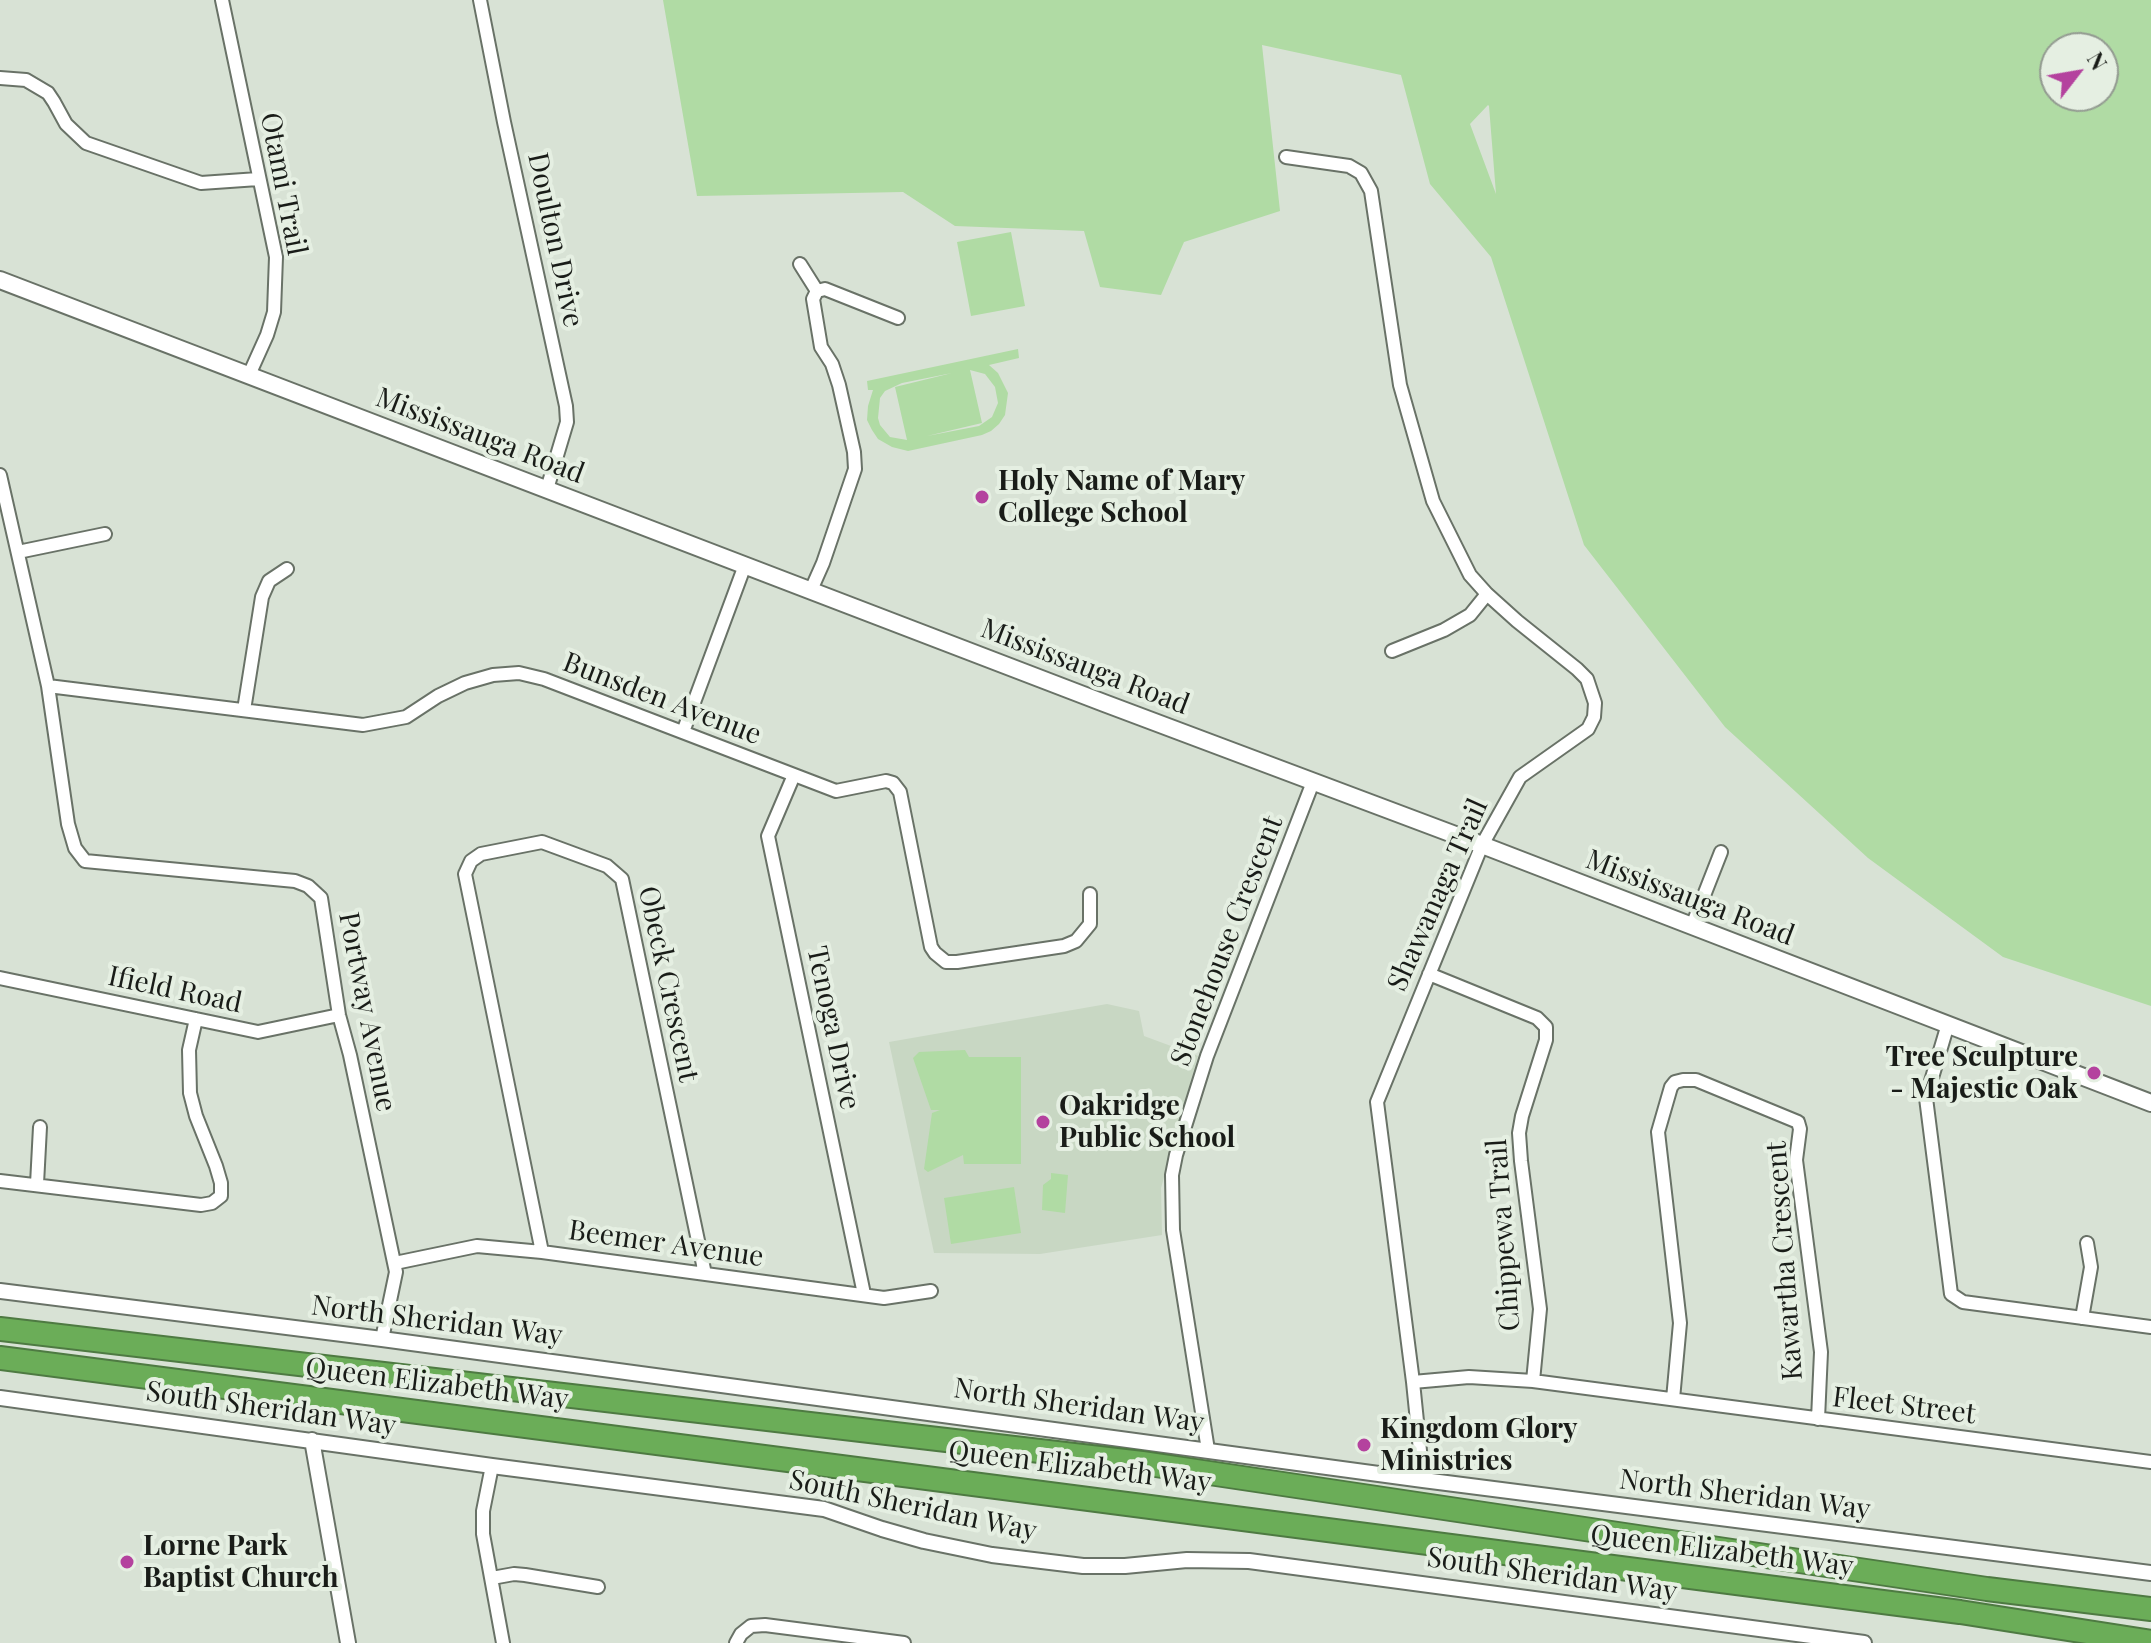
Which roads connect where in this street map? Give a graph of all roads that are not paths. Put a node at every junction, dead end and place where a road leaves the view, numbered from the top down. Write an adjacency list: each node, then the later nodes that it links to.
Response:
1 (222, 0): 5 (street, Otami Trail)
2 (480, 0): 12 (street, Doulton Drive)
3 (0, 78): 5 (street)
4 (1286, 157): 18 (street, Shawanaga Trail)
5 (258, 179): 10 (street, Otami Trail)
6 (800, 264): 8 (street)
7 (0, 281): 10 (main road, Mississauga Road)
8 (817, 291): 9 (street); 17 (street)
9 (898, 318)
10 (249, 375): 12 (main road, Mississauga Road)
11 (0, 475): 14 (street, Portway Avenue)
12 (547, 489): 15 (main road, Mississauga Road)
13 (105, 534): 14 (street)
14 (18, 552): 20 (street, Portway Avenue)
15 (745, 565): 17 (main road, Mississauga Road); 22 (street)
16 (287, 569): 21 (street)
17 (811, 590): 24 (main road, Mississauga Road)
18 (1487, 594): 19 (street); 25 (street, Shawanaga Trail)
19 (1392, 651)
20 (48, 686): 21 (street, Bunsden Avenue); 31 (street, Portway Avenue)
21 (244, 710): 22 (street, Bunsden Avenue)
22 (683, 732): 23 (street, Bunsden Avenue)
23 (794, 775): 27 (street, Bunsden Avenue); 44 (street, Tenoga Drive)
24 (1313, 782): 25 (main road, Mississauga Road); 56 (street, Stonehouse Crescent)
25 (1482, 845): 28 (main road, Mississauga Road); 29 (street, Shawanaga Trail)
26 (1721, 852): 28 (street)
27 (1090, 894)
28 (1692, 926): 33 (main road, Mississauga Road)
29 (1429, 974): 50 (street, Chippewa Trail); 51 (street, Shawanaga Trail)
30 (0, 978): 32 (street, Ifield Road)
31 (339, 1015): 32 (street, Ifield Road); 40 (street, Portway Avenue)
32 (196, 1019): 37 (street)
33 (1948, 1024): 34 (main road, Mississauga Road); 45 (street)
34 (2151, 1103)
35 (40, 1127): 37 (street)
36 (0, 1181): 37 (street)
37 (37, 1184)
38 (2087, 1243): 45 (street)
39 (542, 1252): 40 (street, Beemer Avenue); 41 (street, Beemer Avenue); 41 (street, Obeck Crescent)
40 (395, 1263): 48 (street, Portway Avenue)
41 (705, 1274): 44 (street, Beemer Avenue)
42 (0, 1291): 48 (street, North Sheridan Way)
43 (931, 1291): 44 (street, Beemer Avenue)
44 (864, 1294)
45 (2082, 1318): 46 (street)
46 (2151, 1327)
47 (0, 1329): 63 (highway, Queen Elizabeth Way)
48 (382, 1339): 56 (street, North Sheridan Way)
49 (0, 1358): 64 (highway, Queen Elizabeth Way)
50 (1533, 1381): 51 (street, Fleet Street); 53 (street, Fleet Street)
51 (1413, 1382): 59 (street, Shawanaga Trail)
52 (0, 1398): 55 (street, South Sheridan Way)
53 (1673, 1399): 54 (street, Fleet Street); 54 (street, Kawartha Crescent)
54 (1818, 1419): 57 (street, Fleet Street)
55 (312, 1440): 58 (street, South Sheridan Way); 65 (street)
56 (1208, 1450): 59 (street, North Sheridan Way)
57 (2151, 1462)
58 (492, 1466): 61 (street); 69 (street, South Sheridan Way)
59 (1423, 1480): 60 (street, North Sheridan Way)
60 (2151, 1573)
61 (492, 1578): 62 (street); 66 (street)
62 (598, 1587)
63 (2151, 1609)
64 (2151, 1642)
65 (348, 1643)
66 (503, 1643)
67 (736, 1643): 68 (street)
68 (904, 1643)
69 (1864, 1643)

